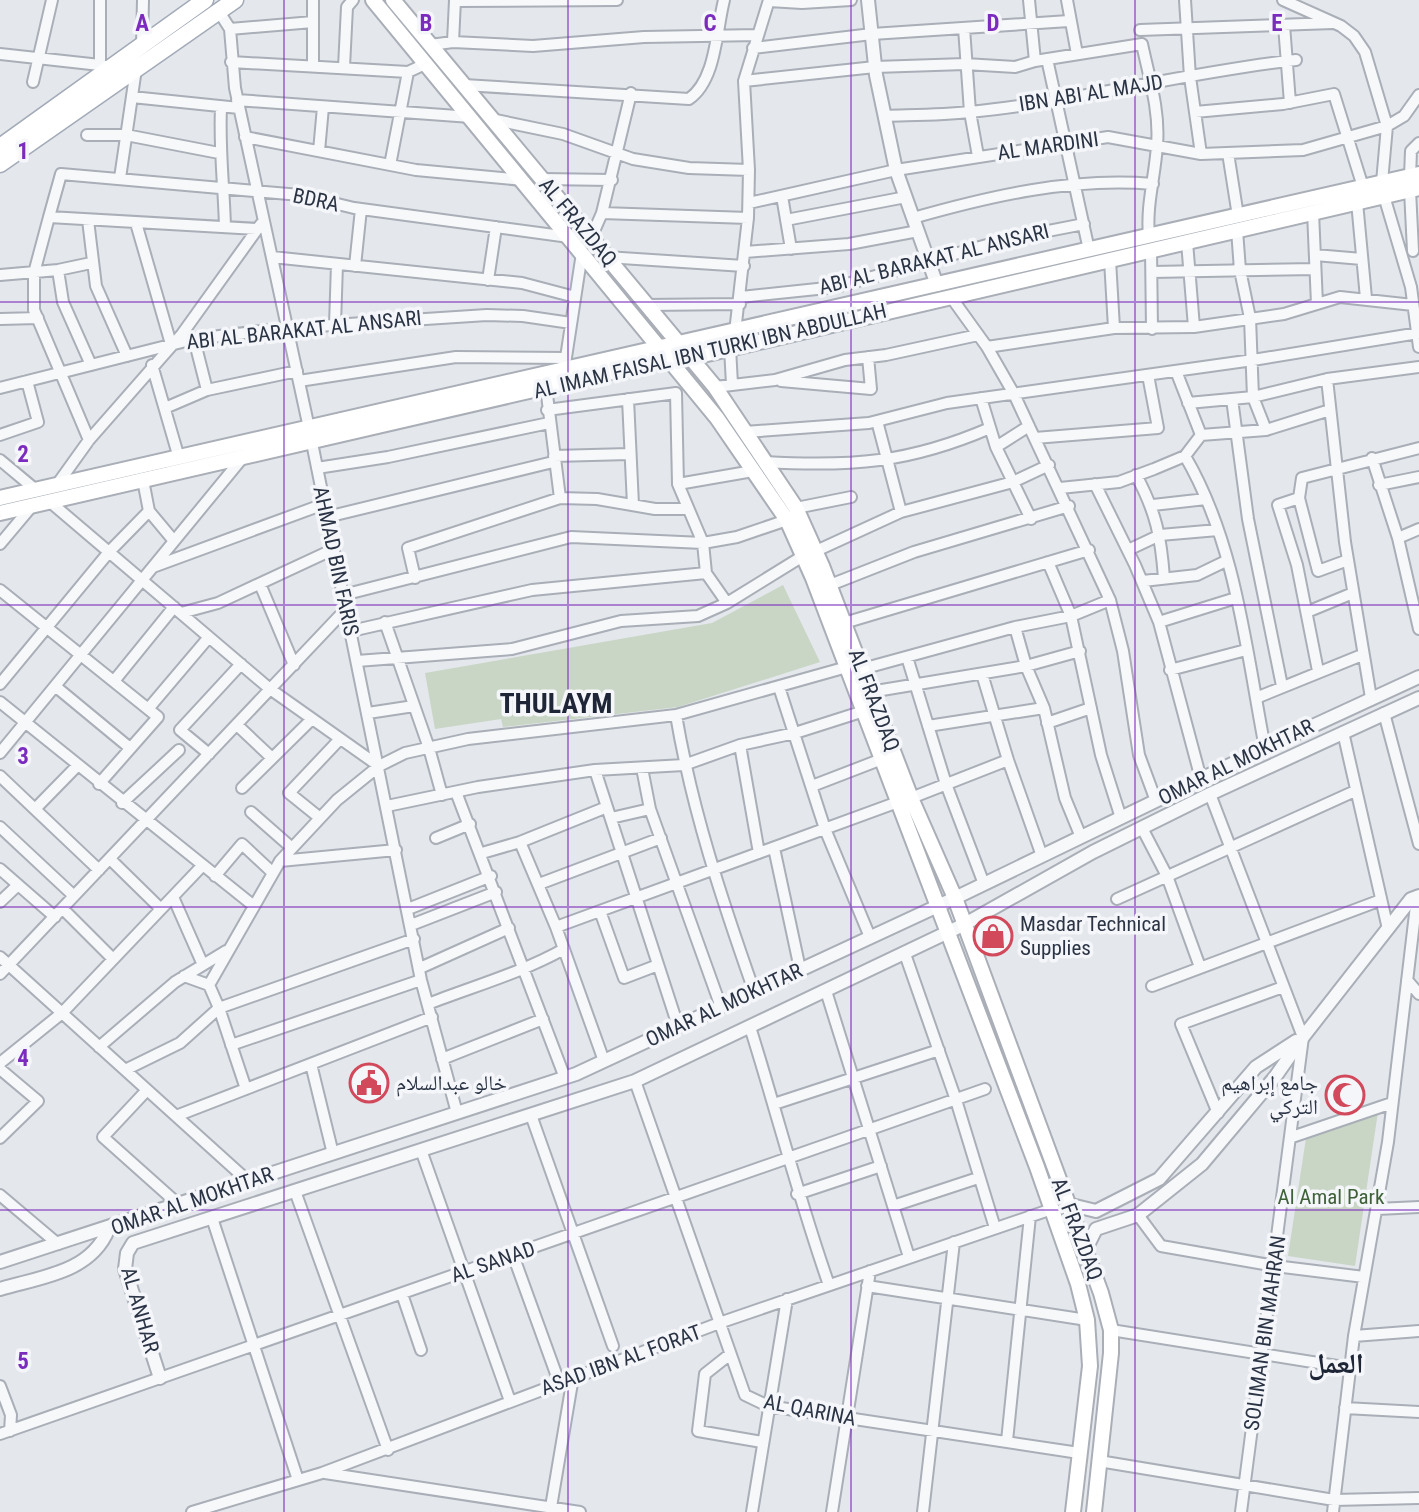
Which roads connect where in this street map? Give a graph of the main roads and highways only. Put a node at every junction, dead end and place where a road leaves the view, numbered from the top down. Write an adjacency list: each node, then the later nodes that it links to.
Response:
1 (235, 0): 4 (main road)
2 (373, 0): 12 (main road, AL FRAZDAQ)
3 (393, 0): 11 (main road, AL FRAZDAQ)
4 (212, 5): 5 (main road); 6 (main road)
5 (0, 147)
6 (0, 164)
7 (1414, 182): 8 (main road, AL IMAM FAISAL IBN TURKI IBN ABDULLAH)
8 (1383, 189): 9 (main road, AL IMAM FAISAL IBN TURKI IBN ABDULLAH); 9 (main road, AL IMAM FAISAL IBN TURKI IBN ABDULLAH)
9 (1238, 223): 10 (main road, AL IMAM FAISAL IBN TURKI IBN ABDULLAH); 10 (main road, AL IMAM FAISAL IBN TURKI IBN ABDULLAH)
10 (1150, 243): 11 (main road, AL IMAM FAISAL IBN TURKI IBN ABDULLAH); 13 (main road, AL IMAM FAISAL IBN TURKI IBN ABDULLAH)
11 (680, 345): 12 (main road, AL IMAM FAISAL IBN TURKI IBN ABDULLAH); 13 (main road, AL FRAZDAQ)
12 (664, 354): 13 (main road, AL IMAM FAISAL IBN TURKI IBN ABDULLAH); 14 (main road, AL IMAM FAISAL IBN TURKI IBN ABDULLAH); 14 (main road, AL IMAM FAISAL IBN TURKI IBN ABDULLAH); 15 (main road, AL FRAZDAQ)
13 (690, 358): 15 (main road, AL FRAZDAQ)
14 (310, 435): 16 (main road, AL IMAM FAISAL IBN TURKI IBN ABDULLAH); 17 (main road, AL IMAM FAISAL IBN TURKI IBN ABDULLAH)
15 (759, 467): 18 (main road, AL FRAZDAQ); 18 (main road, AL FRAZDAQ)
16 (0, 498)
17 (0, 513)
18 (809, 554): 19 (main road, AL FRAZDAQ); 19 (main road, AL FRAZDAQ)
19 (854, 668): 20 (main road, AL FRAZDAQ); 20 (main road, AL FRAZDAQ)
20 (905, 800): 21 (main road, AL FRAZDAQ); 22 (main road, AL FRAZDAQ)
21 (1073, 1512)
22 (1094, 1512)

